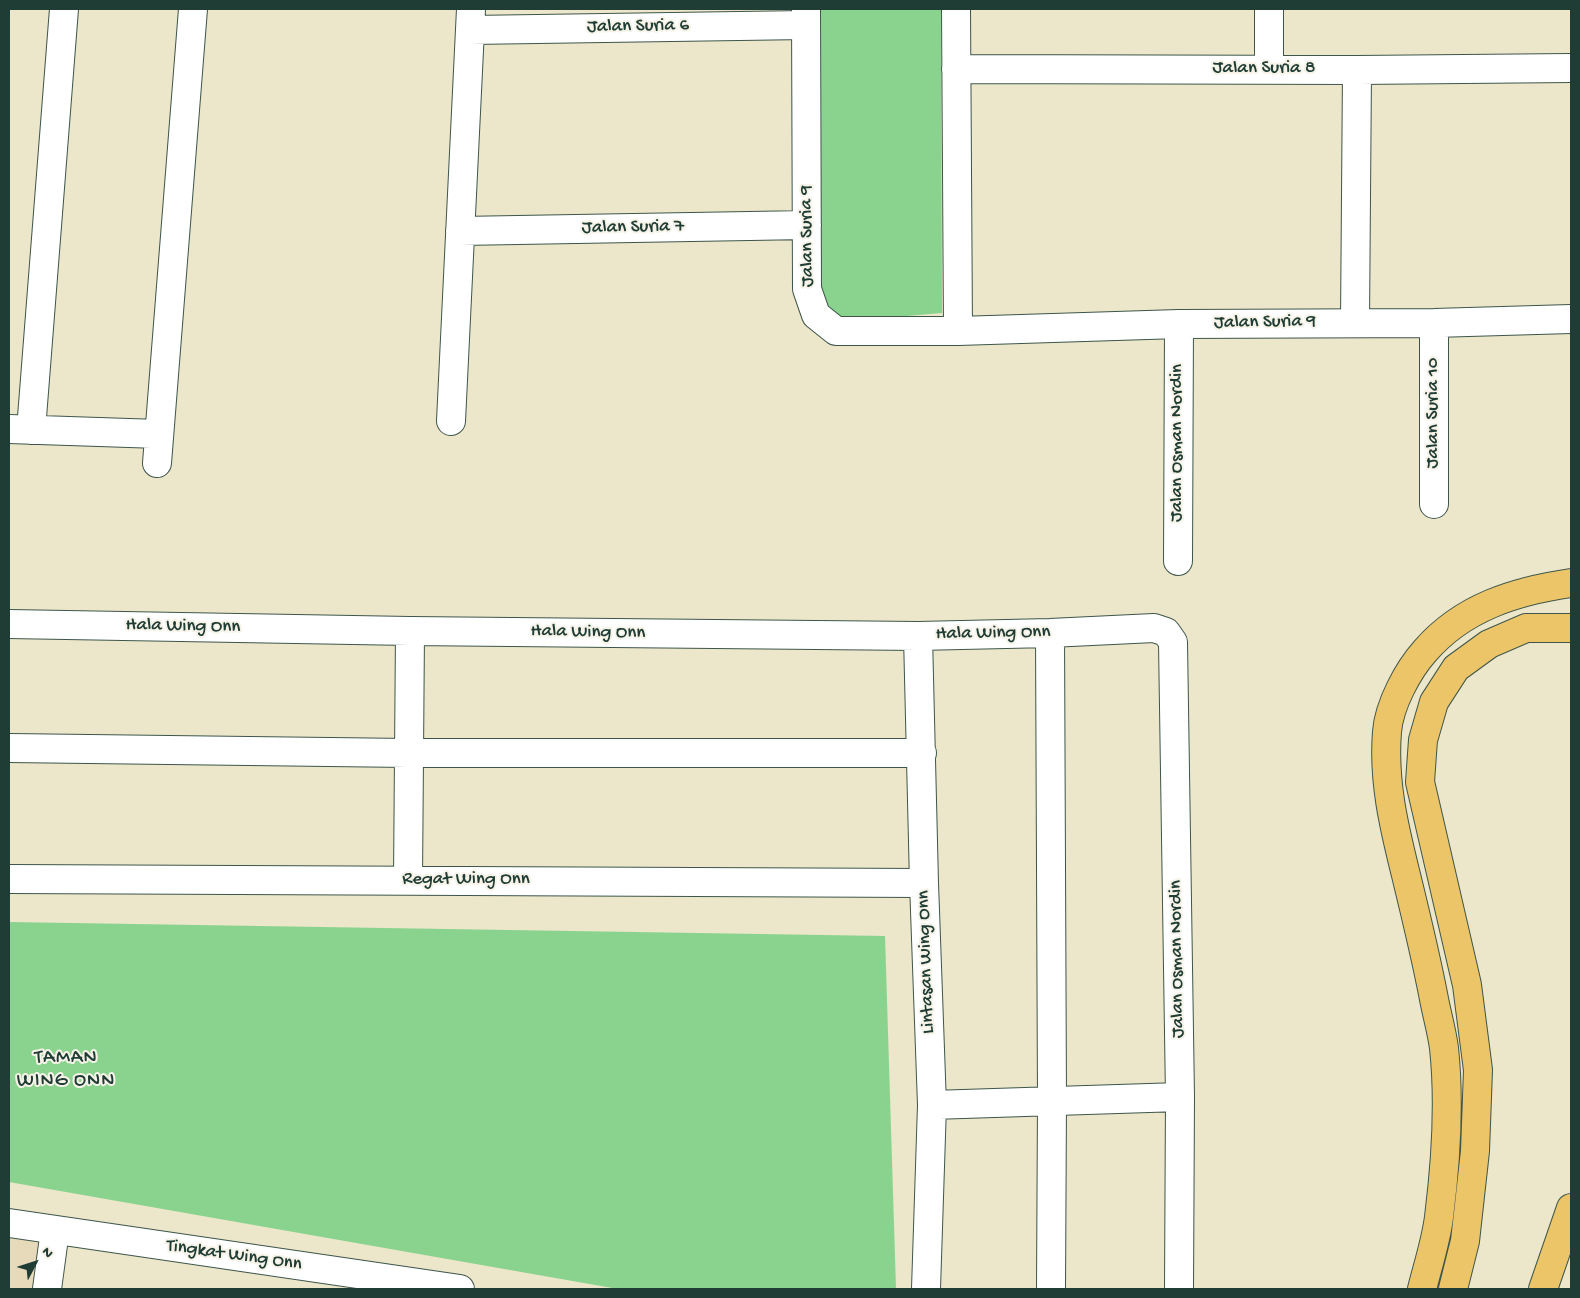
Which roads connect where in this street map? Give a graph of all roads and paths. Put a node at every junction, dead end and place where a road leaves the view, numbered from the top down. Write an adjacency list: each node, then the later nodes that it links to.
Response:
1 (64, 9): 19 (street)
2 (193, 9): 20 (street)
3 (956, 9): 8 (street)
4 (1269, 9): 9 (street)
5 (806, 17): 6 (street, Jalan Suria 6); 11 (street, Jalan Suria 9)
6 (470, 19): 12 (street)
7 (1571, 68): 10 (street, Jalan Suria 8)
8 (956, 69): 9 (street, Jalan Suria 8); 17 (street)
9 (1269, 69): 10 (street, Jalan Suria 8)
10 (1356, 70): 14 (street)
11 (807, 225): 12 (street, Jalan Suria 7); 17 (street, Jalan Suria 9)
12 (460, 230): 18 (street)
13 (1571, 319): 15 (street, Jalan Suria 9)
14 (1355, 322): 15 (street, Jalan Suria 9); 16 (street, Jalan Suria 9)
15 (1434, 323): 22 (street, Jalan Suria 10)
16 (1179, 324): 17 (street, Jalan Suria 9); 23 (street, Jalan Osman Nordin)
17 (958, 331)
18 (451, 421)
19 (20, 429): 20 (street)
20 (159, 434): 21 (street)
21 (157, 463)
22 (1434, 504)
23 (1178, 561)
24 (1571, 583): 49 (main road)
25 (9, 624): 27 (street, Hala Wing Onn)
26 (1571, 628): 50 (main road)
27 (410, 631): 30 (street, Hala Wing Onn); 32 (street)
28 (1166, 632): 29 (street, Hala Wing Onn); 37 (street, Jalan Osman Nordin)
29 (1050, 633): 30 (street, Hala Wing Onn); 38 (street)
30 (918, 636): 33 (street, Lintasan Wing Onn)
31 (9, 748): 32 (street)
32 (409, 753): 33 (street); 35 (street)
33 (922, 754): 36 (street, Lintasan Wing Onn)
34 (9, 880): 35 (street, Regat Wing Onn)
35 (408, 880): 36 (street, Regat Wing Onn)
36 (924, 883): 39 (street, Lintasan Wing Onn)
37 (1180, 1098): 38 (street); 48 (street, Jalan Osman Nordin)
38 (1052, 1101): 39 (street); 47 (street)
39 (932, 1105): 46 (street, Lintasan Wing Onn)
40 (1571, 1208): 51 (main road)
41 (9, 1223): 42 (street, Tingkat Wing Onn)
42 (55, 1230): 43 (street, Tingkat Wing Onn); 44 (street)
43 (384, 1284): 45 (street, Tingkat Wing Onn)
44 (47, 1289)
45 (460, 1289)
46 (926, 1289)
47 (1051, 1289)
48 (1180, 1289)
49 (1422, 1289)
50 (1453, 1289)
51 (1544, 1289)

